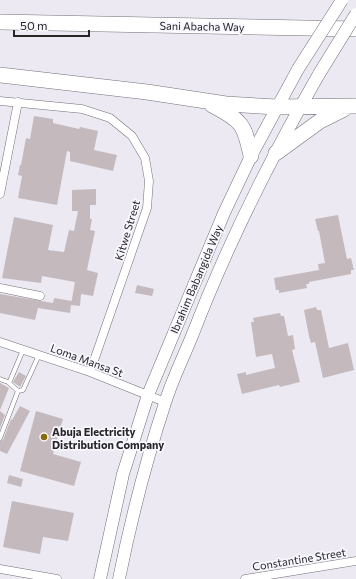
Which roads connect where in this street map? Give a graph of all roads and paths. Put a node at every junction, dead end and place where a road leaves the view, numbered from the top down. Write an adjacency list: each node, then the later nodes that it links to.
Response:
1 (342, 0): 10 (main road, Ibrahim Babangida Way, bridge)
2 (356, 14): 11 (main road, Ibrahim Babangida Way, bridge)
3 (0, 22): 4 (highway, Sani Abacha Way)
4 (356, 29)
5 (0, 74): 6 (highway)
6 (204, 100): 10 (highway); 13 (highway)
7 (0, 101): 8 (street, Kitwe Street)
8 (18, 102): 14 (street); 20 (street, Kitwe Street)
9 (352, 106): 11 (highway); 12 (highway)
10 (277, 107): 11 (highway); 13 (main road, Ibrahim Babangida Way)
11 (300, 108): 12 (main road, Ibrahim Babangida Way)
12 (276, 153): 25 (main road, Ibrahim Babangida Way)
13 (251, 156): 24 (main road, Ibrahim Babangida Way)
14 (0, 194)
15 (0, 288): 16 (street)
16 (40, 296)
17 (0, 342): 18 (street, Loma Mansa St)
18 (23, 349): 19 (street, Loma Mansa St); 22 (lane)
19 (39, 355): 20 (street, Loma Mansa St); 23 (lane)
20 (90, 372): 24 (street, Loma Mansa St)
21 (0, 379): 22 (lane)
22 (8, 382): 23 (lane)
23 (18, 391): 26 (lane)
24 (148, 395): 25 (street, Loma Mansa St); 31 (main road, Ibrahim Babangida Way)
25 (165, 402): 32 (main road, Ibrahim Babangida Way)
26 (0, 438)
27 (356, 561): 29 (street, Constantine Street)
28 (0, 569): 30 (street)
29 (292, 575): 33 (street, Constantine Street)
30 (56, 579)
31 (100, 579)
32 (119, 579)
33 (245, 579)

